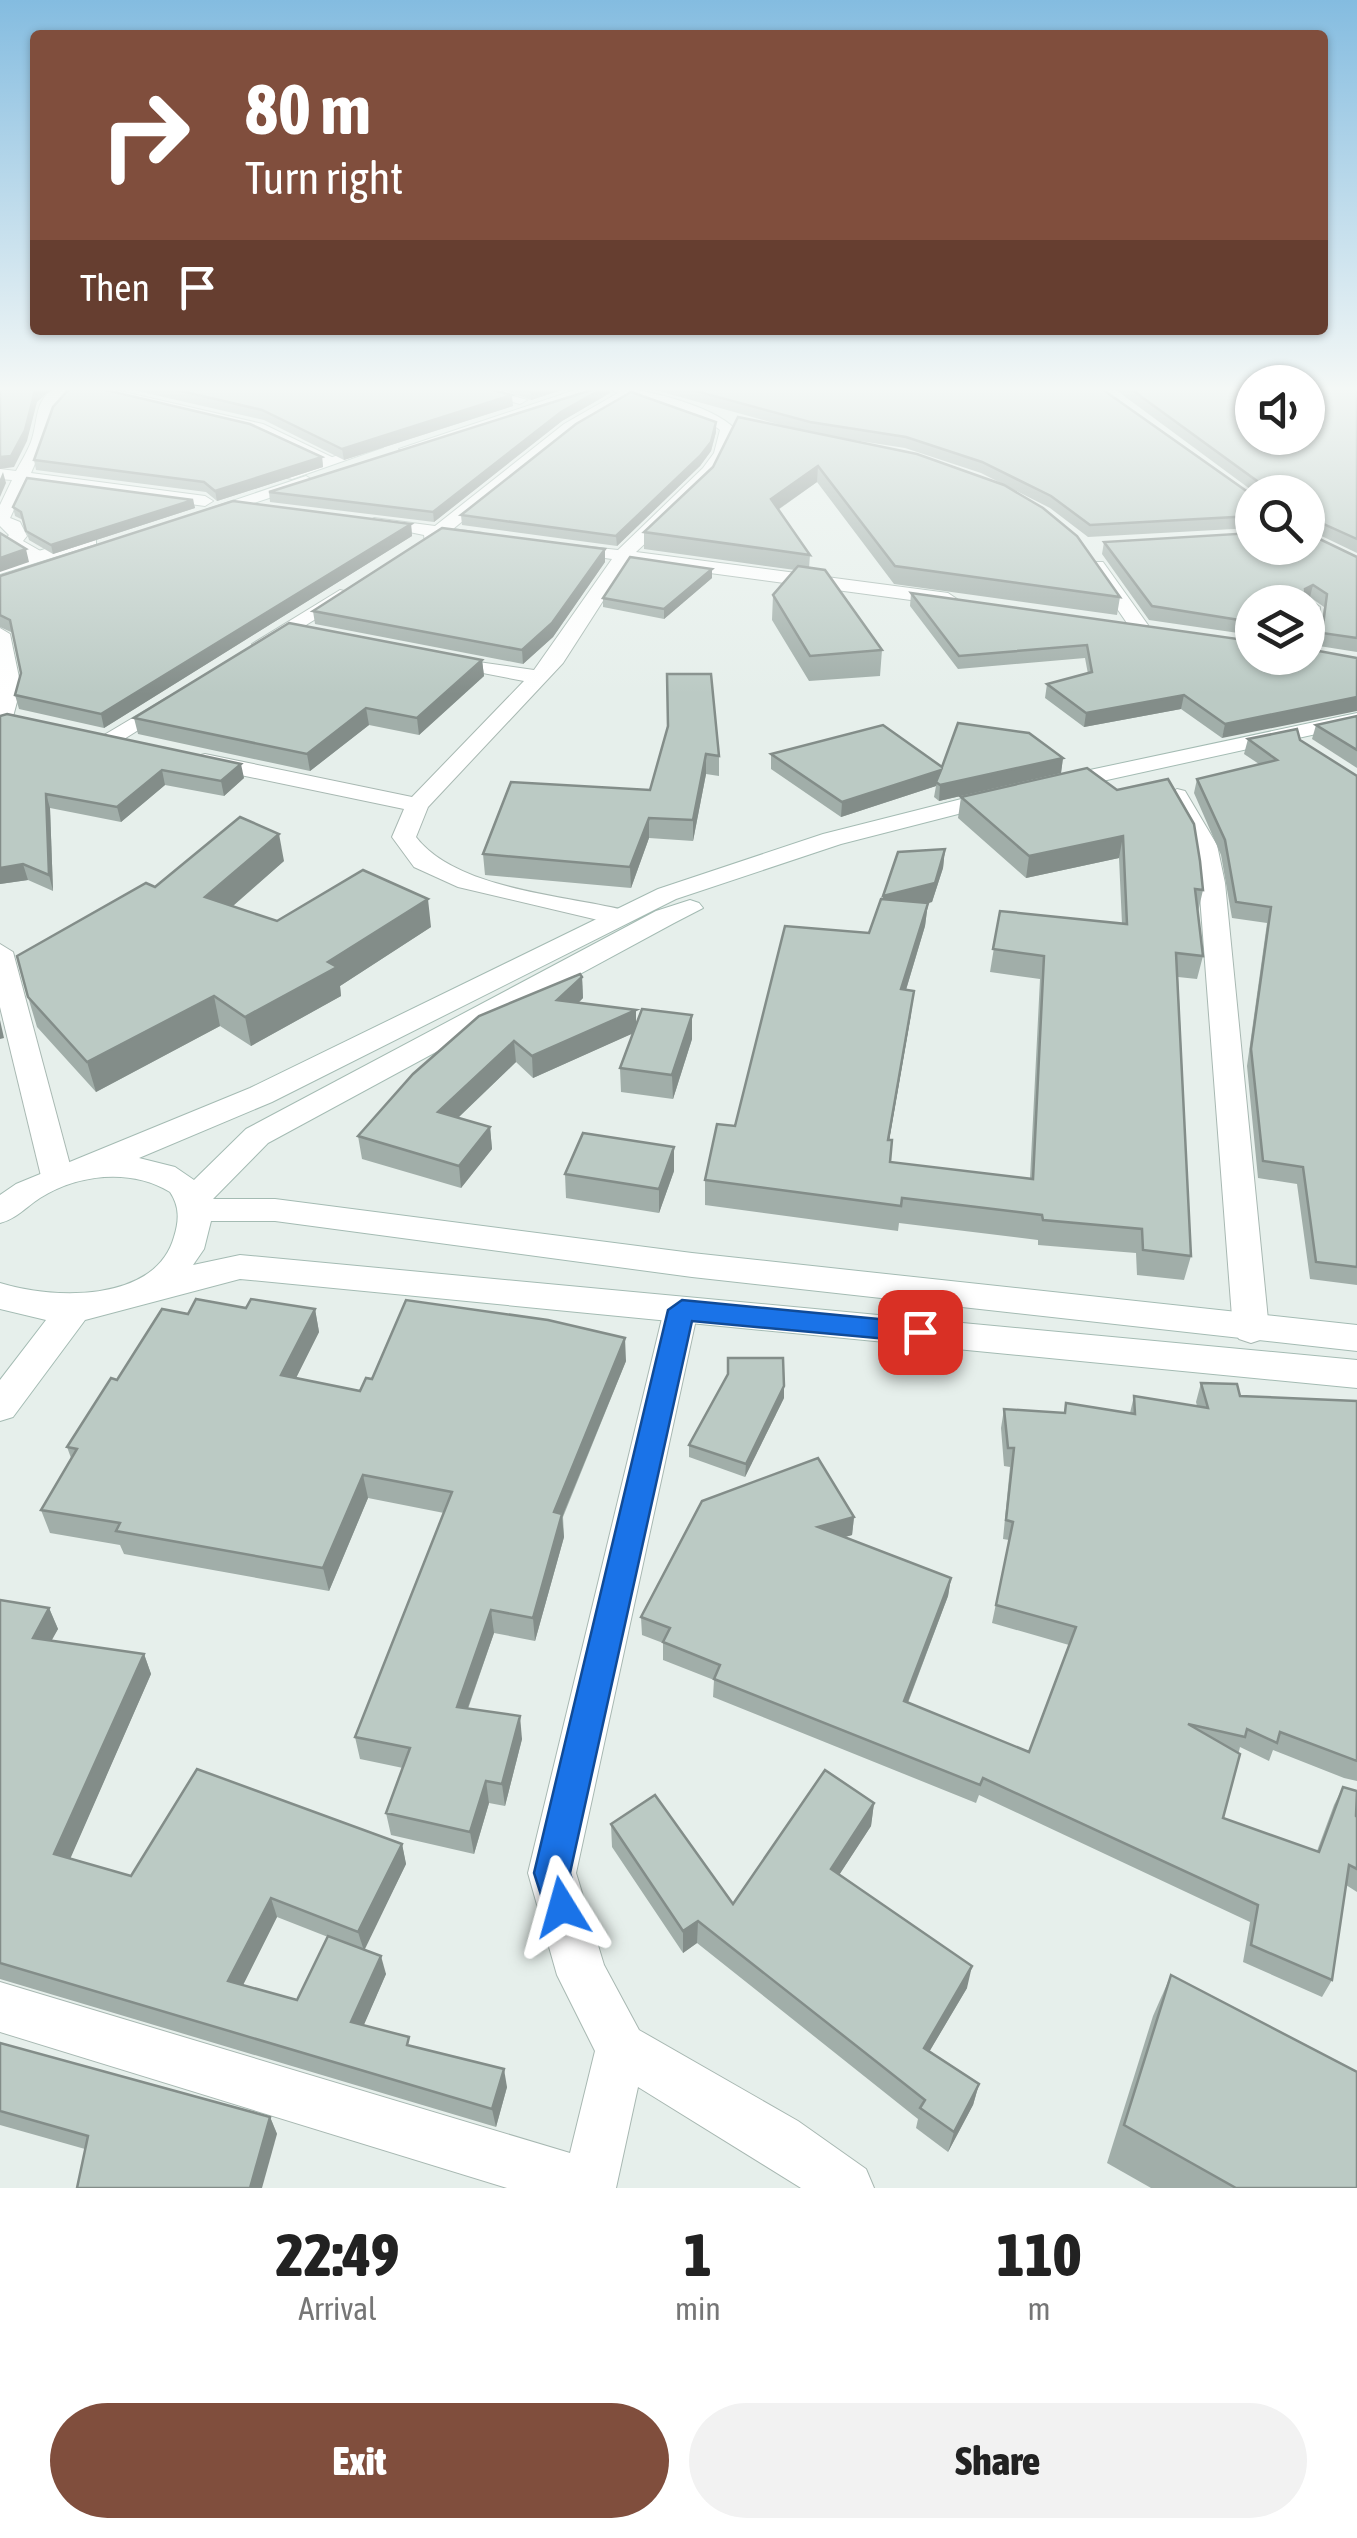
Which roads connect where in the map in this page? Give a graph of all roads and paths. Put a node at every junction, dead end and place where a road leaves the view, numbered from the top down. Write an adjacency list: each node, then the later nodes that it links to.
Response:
1 (14, 489): 17 (street)
2 (113, 489): 7 (street)
3 (245, 489): 7 (street)
4 (279, 489): 8 (street)
5 (492, 489): 11 (street)
6 (687, 489): 15 (street)
7 (205, 502): 8 (street)
8 (232, 504): 9 (street)
9 (287, 511)
10 (360, 520): 11 (street)
11 (439, 532): 12 (street); 16 (street)
12 (494, 539)
13 (550, 546): 15 (street)
14 (1084, 547): 22 (street)
15 (624, 554): 21 (street); 28 (street)
16 (407, 556)
17 (42, 557): 18 (street); 19 (street)
18 (0, 569)
19 (0, 581)
20 (363, 584): 23 (street)
21 (973, 602)
22 (1138, 626)
23 (288, 629): 25 (street); 27 (street)
24 (0, 634): 29 (street)
25 (324, 636)
26 (413, 654): 28 (street)
27 (239, 658)
28 (538, 678): 37 (street)
29 (5, 688): 31 (street)
30 (189, 690): 34 (street)
31 (6, 720)
32 (1357, 720): 38 (street)
33 (1357, 734): 36 (street)
34 (144, 749)
35 (183, 757): 37 (street)
36 (1168, 780): 42 (street); 48 (street)
37 (417, 804): 38 (street)
38 (615, 916): 40 (street)
39 (0, 952): 40 (street)
40 (61, 1176): 41 (street); 42 (street); 43 (street)
41 (0, 1180)
42 (193, 1205): 44 (street); 48 (street)
43 (0, 1212)
44 (140, 1290): 46 (street); 47 (street)
45 (0, 1296): 46 (street)
46 (73, 1310): 51 (street)
47 (682, 1310): 50 (street); 53 (street)
48 (1251, 1330): 49 (street)
49 (1357, 1338)
50 (1357, 1374)
51 (0, 1408)
52 (0, 2007): 54 (street)
53 (621, 2048): 54 (street); 55 (street)
54 (589, 2187)
55 (847, 2188)

